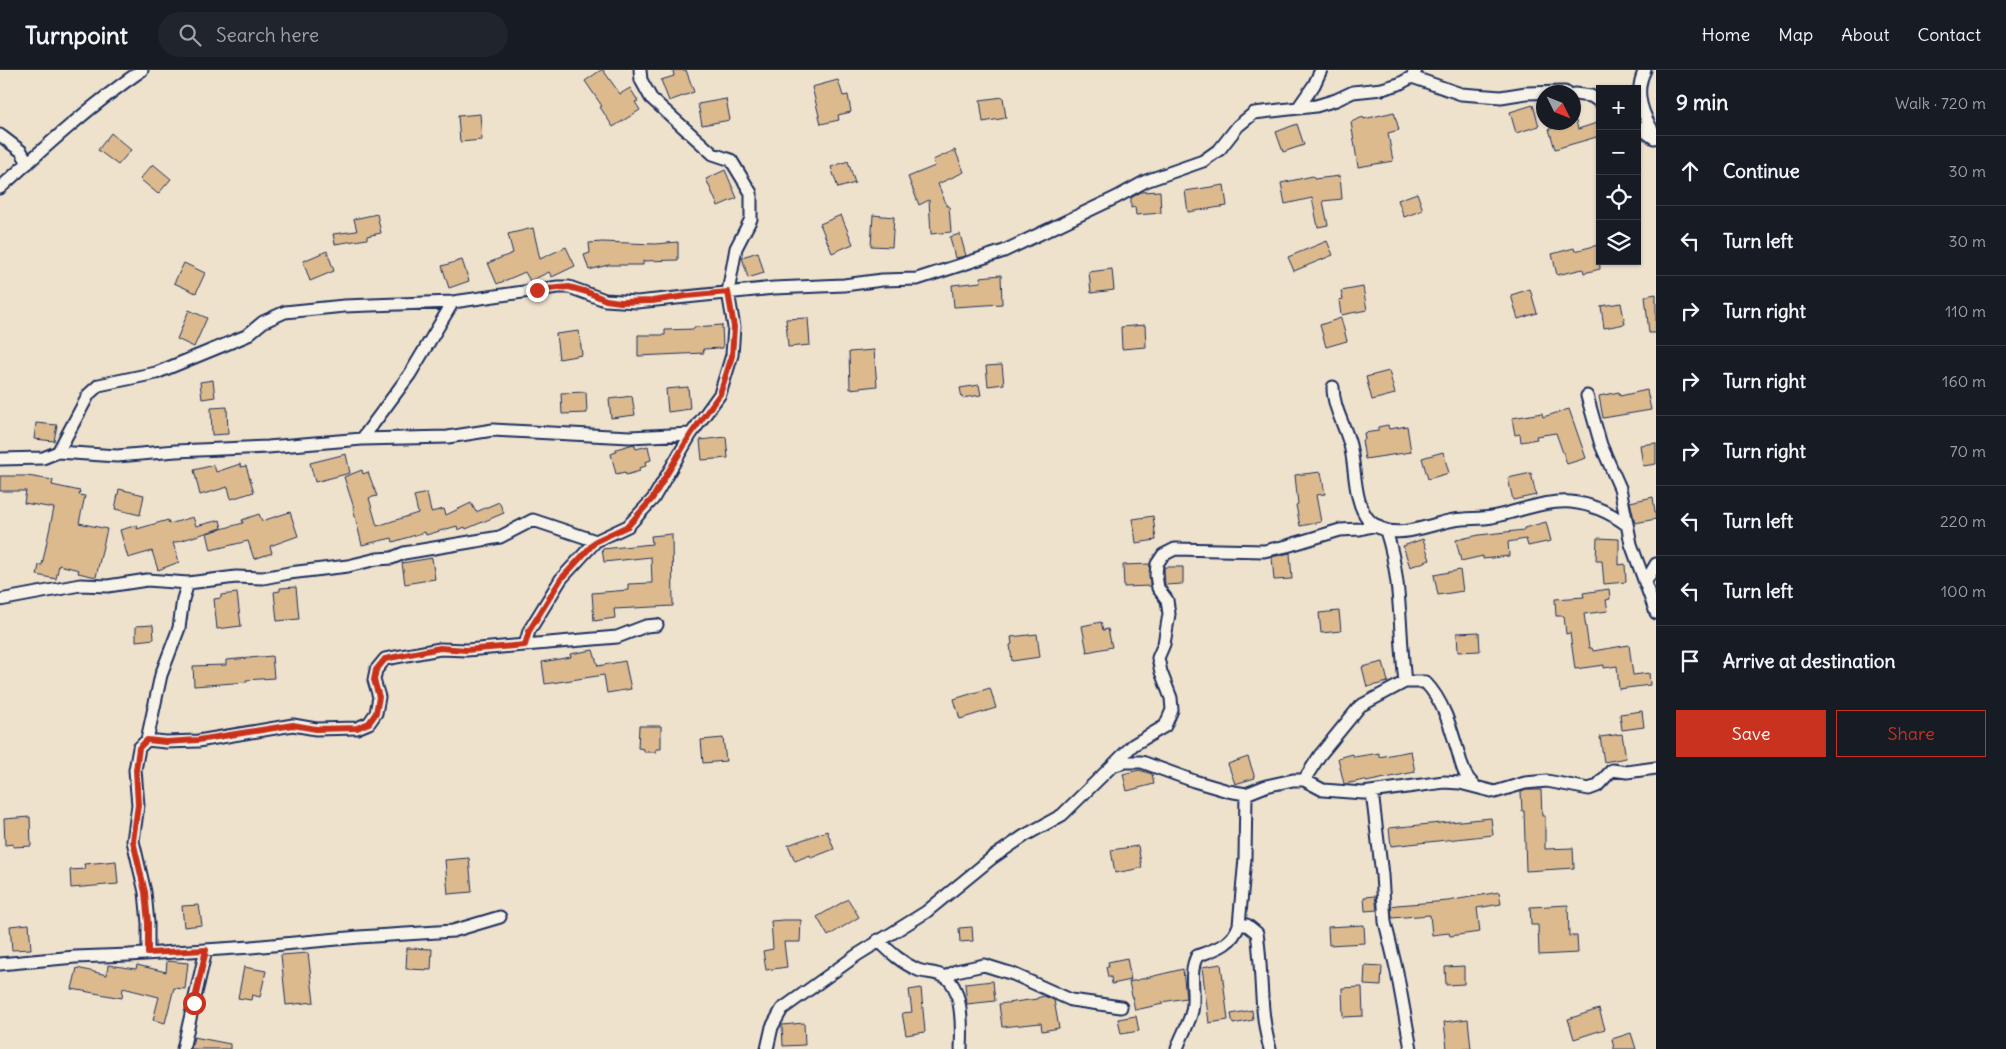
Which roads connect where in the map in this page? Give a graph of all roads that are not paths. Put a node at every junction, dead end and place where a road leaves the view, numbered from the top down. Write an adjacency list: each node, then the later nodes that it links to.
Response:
1 (142, 70): 13 (street)
2 (640, 70): 15 (street)
3 (1321, 70): 9 (street)
4 (1645, 70): 12 (street)
5 (1414, 74): 6 (street); 9 (street)
6 (1536, 93)
7 (1581, 95): 8 (street)
8 (1596, 99)
9 (1298, 108): 15 (street)
10 (1641, 129): 12 (street)
11 (0, 135): 13 (street)
12 (1656, 138)
13 (28, 163): 14 (street)
14 (0, 188)
15 (728, 292): 16 (street); 19 (street)
16 (452, 302): 20 (street); 21 (street)
17 (1333, 387): 23 (street)
18 (1587, 396): 24 (street)
19 (691, 434): 20 (street); 26 (street)
20 (362, 439): 21 (street)
21 (58, 452): 22 (street)
22 (0, 459)
23 (1376, 525): 25 (street); 36 (street)
24 (1626, 525): 25 (street); 29 (street)
25 (1386, 531): 34 (street)
26 (596, 541): 28 (street); 33 (street)
27 (1656, 564): 29 (street)
28 (188, 583): 30 (street); 35 (street)
29 (1645, 583): 31 (street)
30 (0, 600)
31 (1656, 613)
32 (656, 625): 33 (street)
33 (525, 645): 35 (street)
34 (1405, 682): 38 (street); 39 (street)
35 (147, 740): 46 (street)
36 (1112, 766): 41 (street); 44 (street)
37 (1656, 768): 39 (street)
38 (1304, 780): 40 (street); 41 (street)
39 (1478, 789): 40 (street)
40 (1372, 792): 55 (street)
41 (1246, 794): 43 (street)
42 (500, 917): 45 (street)
43 (1240, 924): 53 (street); 54 (street)
44 (878, 940): 48 (street); 51 (street)
45 (206, 950): 46 (street); 50 (street)
46 (148, 953): 47 (street)
47 (0, 964)
48 (945, 977): 49 (street); 52 (street)
49 (1121, 1007)
50 (183, 1049)
51 (767, 1049)
52 (961, 1049)
53 (1177, 1049)
54 (1270, 1049)
55 (1411, 1049)

